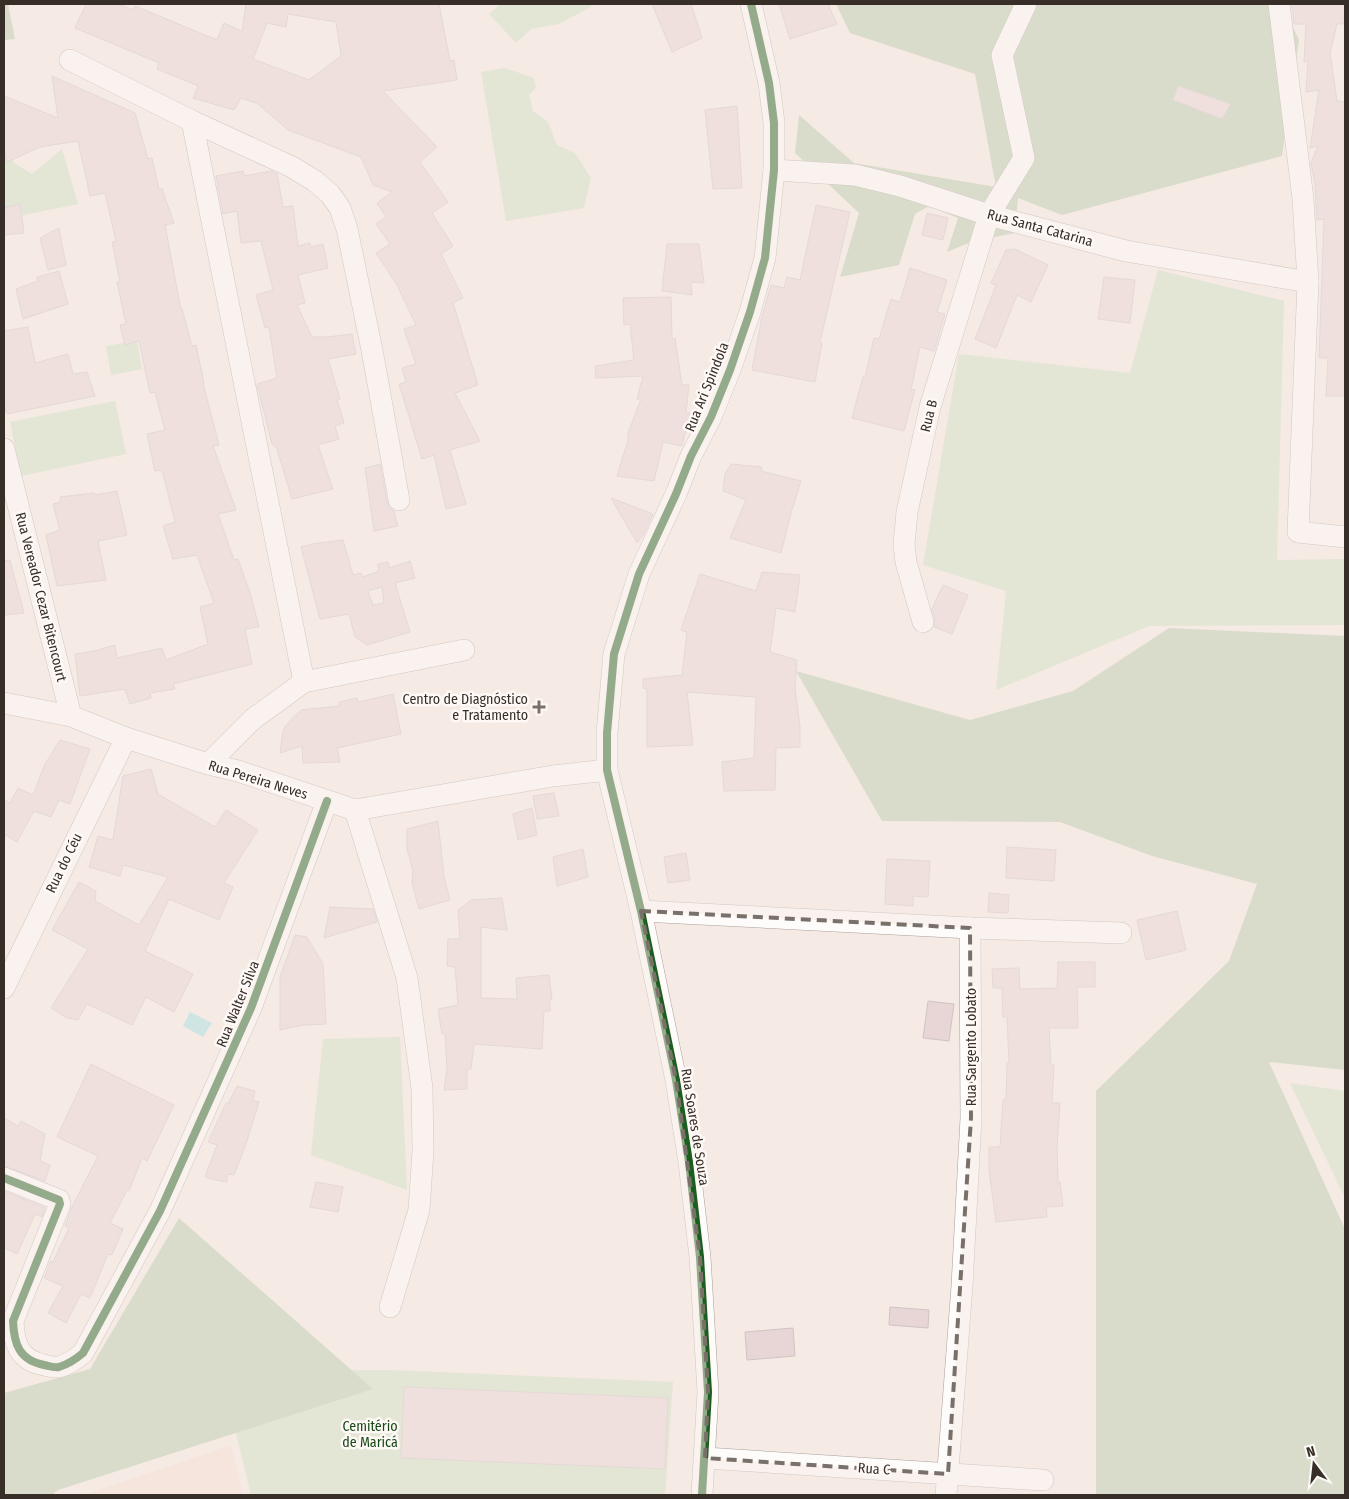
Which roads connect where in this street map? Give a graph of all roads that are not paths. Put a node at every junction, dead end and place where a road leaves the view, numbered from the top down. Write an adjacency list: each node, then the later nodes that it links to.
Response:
1 (751, 4): 6 (street, Rua Ari Spindola)
2 (1026, 4): 7 (street, Rua B)
3 (1279, 4): 8 (street)
4 (70, 60): 5 (street)
5 (192, 121): 11 (street); 15 (street)
6 (774, 170): 7 (street, Rua Santa Catarina); 20 (street, Rua Ari Spindola)
7 (989, 215): 8 (street, Rua Santa Catarina); 13 (street, Rua B)
8 (1308, 282): 12 (street)
9 (4, 449): 10 (street, Rua Vereador Cezar Bitencourt)
10 (9, 492): 17 (street, Rua Vereador Cezar Bitencourt)
11 (398, 500)
12 (1345, 537)
13 (923, 622)
14 (464, 650): 15 (street)
15 (304, 682): 19 (street)
16 (4, 704): 17 (street, Rua Pereira Neves)
17 (71, 716): 18 (street, Rua Pereira Neves)
18 (126, 738): 19 (street, Rua Pereira Neves); 26 (street, Rua do Céu)
19 (208, 764): 21 (street, Rua Pereira Neves)
20 (606, 770): 22 (street, Rua Pereira Neves); 23 (street, Rua Soares de Souza)
21 (327, 801): 22 (street, Rua Pereira Neves); 27 (street, Rua Walter Silva)
22 (355, 810): 28 (street)
23 (641, 911): 24 (street); 29 (street, Rua Soares de Souza)
24 (970, 928): 25 (street); 30 (street, Rua Sargento Lobato)
25 (1121, 933)
26 (4, 988)
27 (4, 1178)
28 (390, 1307)
29 (705, 1458): 30 (street, Rua C); 32 (street, Rua Soares de Souza)
30 (948, 1474): 31 (street, Rua C); 33 (street, Rua Sargento Lobato)
31 (1043, 1480)
32 (702, 1495)
33 (946, 1495)

